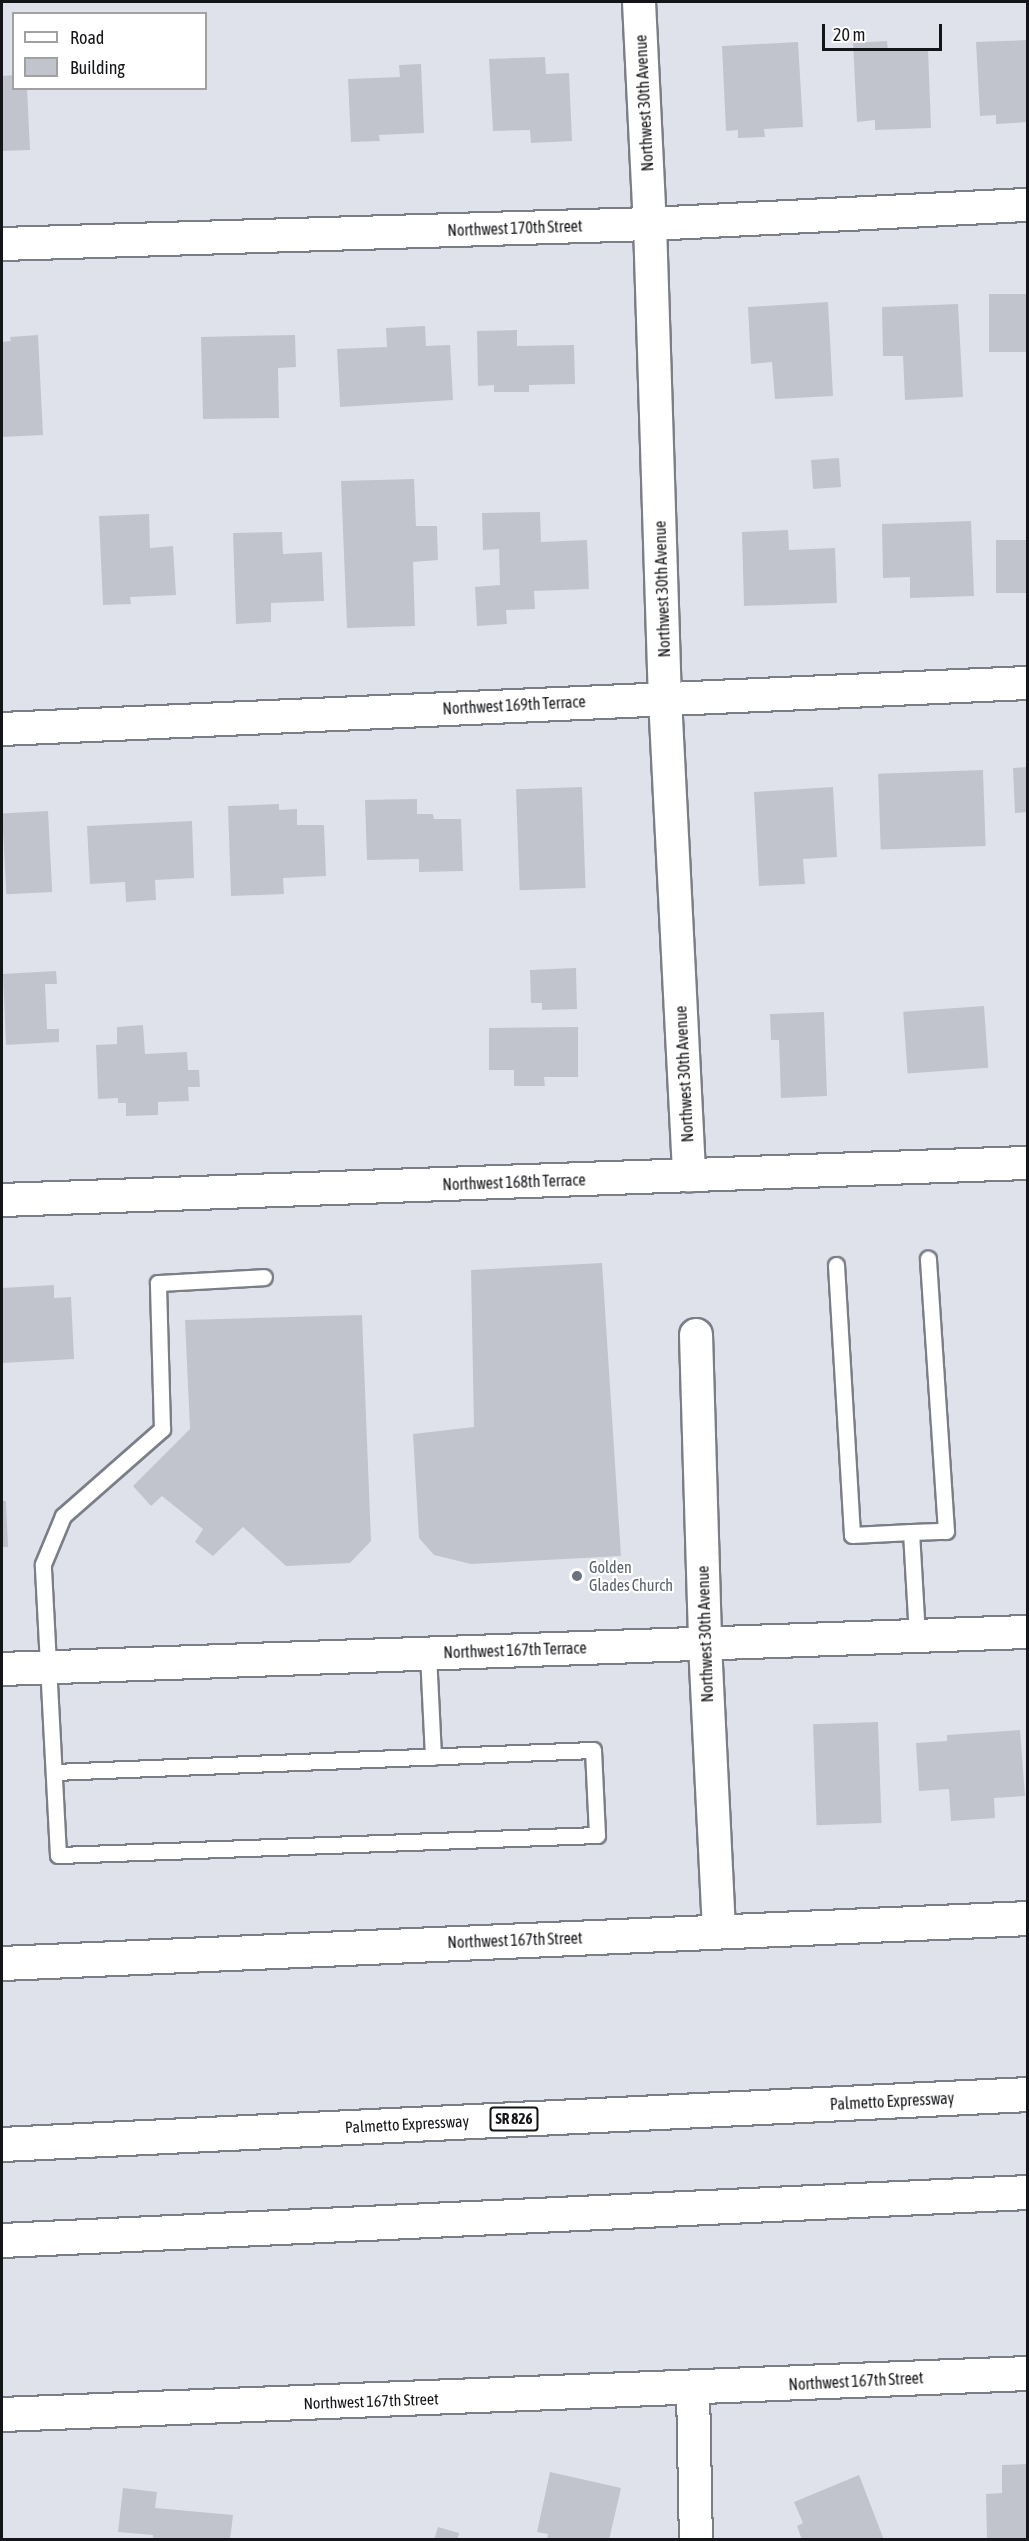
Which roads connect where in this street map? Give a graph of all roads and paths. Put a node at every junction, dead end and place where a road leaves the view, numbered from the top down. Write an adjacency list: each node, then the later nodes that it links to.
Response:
1 (639, 2): 3 (street, Northwest 30th Avenue)
2 (1028, 205): 3 (street, Northwest 170th Street)
3 (650, 224): 4 (street, Northwest 170th Street); 6 (street, Northwest 30th Avenue)
4 (2, 244)
5 (1028, 683): 6 (street, Northwest 169th Terrace)
6 (665, 698): 7 (street, Northwest 169th Terrace); 9 (street, Northwest 30th Avenue)
7 (2, 729)
8 (1028, 1163): 9 (street, Northwest 168th Terrace)
9 (689, 1175): 10 (street, Northwest 168th Terrace)
10 (2, 1200)
11 (928, 1259): 15 (lane)
12 (836, 1265): 15 (lane)
13 (264, 1276): 20 (lane)
14 (696, 1335): 18 (street, Northwest 30th Avenue)
15 (912, 1532): 17 (lane)
16 (1028, 1632): 17 (street, Northwest 167th Terrace)
17 (918, 1636): 18 (street, Northwest 167th Terrace)
18 (705, 1644): 19 (street, Northwest 167th Terrace); 25 (street, Northwest 30th Avenue)
19 (428, 1654): 20 (street, Northwest 167th Terrace); 22 (lane)
20 (50, 1667): 21 (street, Northwest 167th Terrace); 23 (lane)
21 (2, 1669)
22 (433, 1757): 23 (lane); 23 (lane)
23 (54, 1772)
24 (1028, 1918): 25 (main road, Northwest 167th Street)
25 (720, 1931): 26 (main road, Northwest 167th Street)
26 (2, 1963)
27 (1028, 2094): 28 (main road, Palmetto Expressway / SR 826)
28 (2, 2144)
29 (1028, 2192): 30 (main road)
30 (2, 2240)
31 (1028, 2373): 32 (main road, Northwest 167th Street)
32 (693, 2388): 33 (main road, Northwest 167th Street); 34 (street)
33 (2, 2414)
34 (696, 2540)

